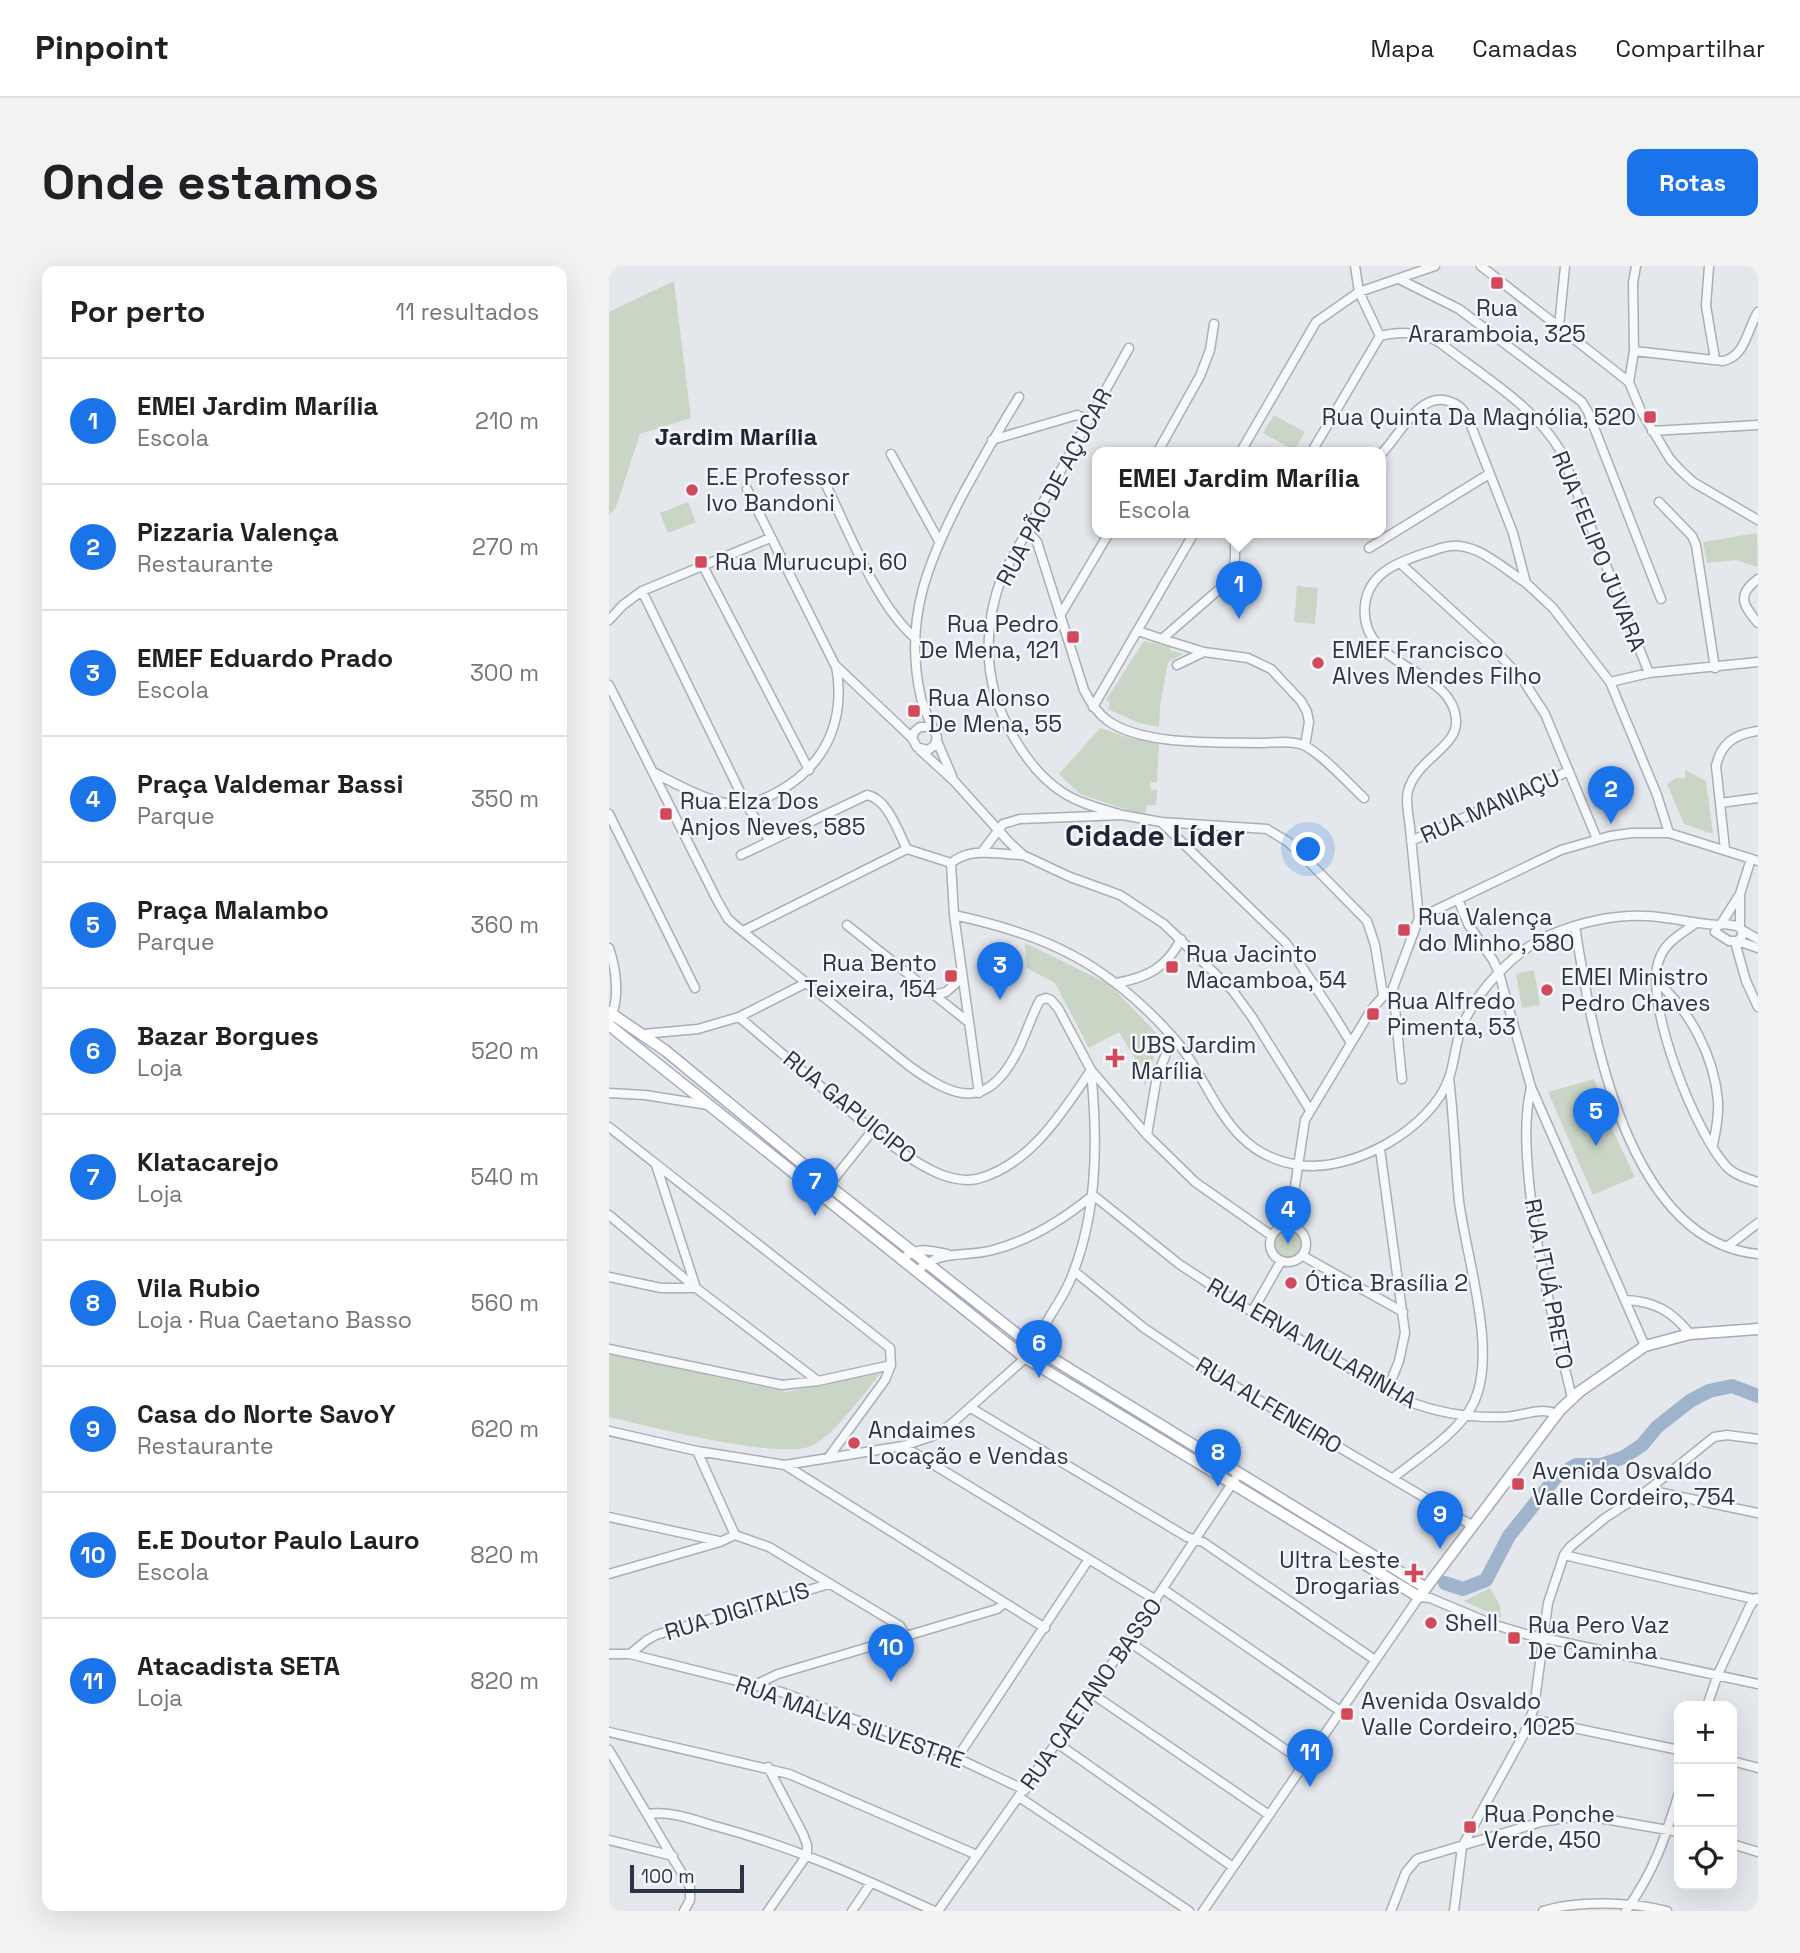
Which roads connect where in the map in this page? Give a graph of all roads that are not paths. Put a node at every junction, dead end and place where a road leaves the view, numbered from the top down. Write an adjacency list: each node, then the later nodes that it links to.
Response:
1 (1355, 266): 8 (street)
2 (1435, 266): 7 (street)
3 (1481, 266): 11 (street)
4 (1565, 266): 11 (street)
5 (1636, 266): 14 (street)
6 (1709, 266): 15 (street)
7 (1399, 279): 8 (street); 46 (street)
8 (1359, 292): 12 (street); 23 (street)
9 (1758, 312): 15 (street)
10 (1214, 324): 22 (street)
11 (1559, 327): 16 (street)
12 (1380, 335): 24 (street); 58 (street, RUA FELIPO JUVARA)
13 (1129, 348): 18 (street, RUA PÃO DE AÇUCAR)
14 (1634, 351): 15 (street); 16 (street)
15 (1715, 359)
16 (1629, 382): 20 (street)
17 (1019, 397): 21 (street)
18 (1089, 420): 21 (street); 32 (street, RUA PÃO DE AÇUCAR)
19 (1758, 425): 20 (street)
20 (1652, 431): 31 (street)
21 (991, 440): 39 (street)
22 (1160, 447)
23 (1243, 447)
24 (1315, 447)
25 (1386, 448): 27 (street)
26 (891, 454): 39 (street)
27 (1489, 474): 33 (street); 44 (street)
28 (825, 483): 51 (street)
29 (747, 489): 34 (street)
30 (1659, 502): 57 (street)
31 (1758, 520)
32 (1027, 531): 47 (street); 79 (street, RUA PÃO DE AÇUCAR)
33 (1386, 537)
34 (770, 538): 42 (street); 55 (street)
35 (1106, 538): 47 (street)
36 (1191, 538): 50 (street)
37 (1234, 538): 52 (street)
38 (1385, 538): 40 (street)
39 (939, 541): 51 (street)
40 (1369, 548)
41 (1400, 563): 44 (street); 71 (street); 85 (street)
42 (703, 566): 45 (street); 70 (street)
43 (1758, 579): 49 (street)
44 (1526, 583): 59 (street)
45 (642, 591): 48 (street); 77 (street)
46 (1661, 599)
47 (1061, 614): 61 (street)
48 (609, 620)
49 (1758, 623)
50 (1138, 631): 52 (street); 61 (street)
51 (914, 637): 64 (street)
52 (1162, 639): 53 (street)
53 (1204, 652): 56 (street); 68 (street)
54 (1758, 662): 57 (street)
55 (835, 665): 66 (street); 70 (street)
56 (1177, 665)
57 (1714, 668): 58 (street)
58 (1649, 673): 59 (street)
59 (1609, 682): 82 (street)
60 (609, 685): 62 (street)
61 (1093, 708): 68 (street)
62 (621, 709): 63 (street); 72 (street)
63 (609, 711)
64 (930, 727): 66 (street); 67 (street)
65 (1758, 731): 76 (street)
66 (912, 738): 69 (street)
67 (936, 741): 69 (street); 73 (street)
68 (1305, 746): 74 (street)
69 (920, 750): 73 (street)
70 (809, 770): 77 (street)
71 (1569, 771): 83 (street); 85 (street, RUA MANIAÇU)
72 (655, 774): 77 (street); 102 (street)
73 (954, 782): 81 (street)
74 (1364, 798)
75 (1758, 799): 76 (street)
76 (1720, 803): 87 (street)
77 (745, 804): 84 (street)
78 (609, 814): 113 (street)
79 (1122, 816): 80 (street); 81 (street)
80 (1161, 822): 117 (street); 126 (street)
81 (997, 830): 88 (street); 90 (street)
82 (1669, 833): 83 (street); 87 (street)
83 (1598, 839): 94 (street)
84 (771, 841): 86 (street); 89 (street)
85 (1411, 841): 96 (street)
86 (907, 849): 92 (street); 102 (street)
87 (1725, 849): 91 (street)
88 (982, 852): 90 (street); 92 (street)
89 (741, 855)
90 (1023, 855): 103 (street)
91 (1755, 860): 93 (street)
92 (951, 863): 95 (street)
93 (1740, 894): 100 (street); 101 (street)
94 (1458, 899): 96 (street); 108 (street)
95 (954, 915): 109 (street); 112 (street)
96 (1419, 918): 114 (street)
97 (1698, 924): 99 (street); 100 (street); 110 (street)
98 (847, 925): 116 (street)
99 (1575, 926): 108 (street); 153 (street)
100 (1718, 927): 101 (street); 105 (street)
101 (1741, 929): 104 (street); 105 (street)
102 (743, 931): 111 (street)
103 (1181, 939): 112 (street); 136 (street)
104 (1758, 939)
105 (1736, 942): 107 (street); 119 (street)
106 (609, 948): 115 (street)
107 (1758, 948)
108 (1499, 973): 130 (street); 131 (street)
109 (962, 978): 116 (street); 122 (street)
110 (1656, 981): 141 (street); 141 (street)
111 (806, 983): 120 (street); 133 (street)
112 (1116, 983): 125 (street)
113 (695, 988)
114 (1393, 988): 117 (street); 129 (street)
115 (616, 992): 118 (street); 121 (street)
116 (934, 995): 122 (street)
117 (1383, 995): 126 (street)
118 (609, 1000)
119 (1758, 1007)
120 (739, 1017): 123 (street); 139 (street, RUA GAPUICIPO)
121 (610, 1018): 124 (main road); 134 (main road)
122 (967, 1021): 133 (street)
123 (671, 1033): 124 (street); 127 (street)
124 (643, 1034): 127 (main road)
125 (1174, 1037): 140 (street); 144 (street)
126 (1351, 1043): 136 (street)
127 (666, 1051): 135 (main road)
128 (1091, 1070): 133 (street); 139 (street, RUA GAPUICIPO); 140 (street); 148 (street)
129 (1402, 1079)
130 (1449, 1079): 142 (street); 180 (street)
131 (1531, 1087): 165 (street); 177 (street, RUA ITUÁ PRETO)
132 (609, 1093): 134 (street)
133 (979, 1093)
134 (708, 1105): 137 (main road)
135 (730, 1105): 137 (main road); 146 (main road)
136 (1310, 1110): 144 (street)
137 (720, 1115): 147 (main road)
138 (609, 1126): 143 (street)
139 (873, 1130): 146 (street)
140 (1147, 1135): 152 (street)
141 (1713, 1145): 145 (street)
142 (1380, 1149): 144 (street); 167 (street)
143 (656, 1165): 164 (street); 174 (street)
144 (1298, 1165): 151 (street)
145 (1758, 1182)
146 (828, 1185): 147 (street); 154 (main road)
147 (821, 1195): 158 (main road)
148 (1093, 1195): 155 (street); 161 (street); 166 (street, RUA ERVA MULARINHA)
149 (609, 1215): 164 (street)
150 (1758, 1223): 153 (street)
151 (1289, 1226): 152 (street); 157 (street)
152 (1272, 1236): 159 (street)
153 (1728, 1246): 156 (street)
154 (912, 1251): 155 (street); 158 (street); 160 (main road)
155 (947, 1254): 160 (street)
156 (1758, 1254)
157 (1303, 1256): 159 (street); 167 (street)
158 (901, 1260): 162 (main road)
159 (1281, 1261): 166 (street)
160 (927, 1262): 162 (street); 170 (main road)
161 (1074, 1271): 170 (street); 188 (street, RUA ALFENEIRO)
162 (916, 1272): 173 (main road)
163 (609, 1277): 164 (street)
164 (696, 1289): 175 (street)
165 (1625, 1300): 169 (street); 171 (street)
166 (1252, 1312): 176 (street, RUA ERVA MULARINHA)
167 (1403, 1312): 176 (street)
168 (1758, 1329): 169 (main road)
169 (1690, 1334): 171 (main road)
170 (1032, 1346): 173 (street); 187 (main road)
171 (1645, 1346): 177 (main road)
172 (609, 1349): 175 (street)
173 (1024, 1357): 178 (street); 189 (main road)
174 (891, 1365): 175 (street); 185 (street)
175 (818, 1381)
176 (1387, 1391): 180 (street, RUA ERVA MULARINHA)
177 (1572, 1398): 179 (main road)
178 (971, 1408): 183 (street); 195 (street)
179 (1557, 1414): 180 (street, RUA ERVA MULARINHA); 193 (main road)
180 (1466, 1416): 188 (street)
181 (609, 1431): 184 (street)
182 (1758, 1438): 190 (street)
183 (903, 1446): 185 (street); 198 (street)
184 (697, 1451): 186 (street); 194 (street)
185 (828, 1458): 186 (street)
186 (785, 1465): 207 (street)
187 (1239, 1473): 189 (street, RUA CAETANO BASSO); 199 (main road)
188 (1393, 1478): 193 (street, RUA ALFENEIRO)
189 (1232, 1483): 195 (street, RUA CAETANO BASSO); 201 (main road)
190 (1648, 1490): 191 (street); 197 (street)
191 (1758, 1513)
192 (609, 1517): 196 (street)
193 (1473, 1526): 204 (main road)
194 (735, 1535): 196 (street); 202 (street)
195 (1195, 1540): 203 (street, RUA CAETANO BASSO); 214 (street)
196 (720, 1542): 200 (street)
197 (1564, 1555): 205 (street); 210 (street)
198 (1089, 1559): 206 (street); 208 (street)
199 (1388, 1564): 201 (main road); 204 (main road)
200 (609, 1574)
201 (1381, 1574): 204 (main road)
202 (829, 1584): 209 (street); 213 (street, RUA DIGITALIS)
203 (1163, 1589): 206 (street, RUA CAETANO BASSO); 220 (street)
204 (1425, 1594): 210 (street); 214 (street)
205 (1757, 1598): 215 (street)
206 (1156, 1600): 211 (street, RUA CAETANO BASSO)
207 (1004, 1603): 208 (street); 209 (street)
208 (1045, 1628): 226 (street)
209 (906, 1636): 216 (street)
210 (1542, 1637): 215 (street); 221 (street)
211 (1128, 1641): 218 (street, RUA CAETANO BASSO); 228 (street)
212 (609, 1654): 213 (street)
213 (631, 1654): 216 (street, RUA MALVA SILVESTRE)
214 (1375, 1660): 220 (street)
215 (1718, 1674): 217 (street); 219 (street)
216 (757, 1684): 226 (street, RUA MALVA SILVESTRE)
217 (1758, 1684)
218 (1091, 1693): 223 (street, RUA CAETANO BASSO); 234 (street)
219 (1709, 1701)
220 (1340, 1711): 228 (street)
221 (1531, 1719): 224 (street); 239 (street)
222 (609, 1732): 229 (street)
223 (1057, 1743): 231 (street, RUA CAETANO BASSO); 244 (street)
224 (1674, 1749)
225 (609, 1750): 233 (street)
226 (957, 1758): 231 (street, RUA MALVA SILVESTRE)
227 (1737, 1762): 230 (street)
228 (1305, 1763): 234 (street)
229 (768, 1767): 241 (street); 242 (street)
230 (1758, 1768)
231 (1022, 1793): 242 (street, RUA CAETANO BASSO); 251 (street, RUA MALVA SILVESTRE)
232 (1674, 1808): 235 (street)
233 (647, 1814): 241 (street); 243 (street)
234 (1269, 1815): 244 (street)
235 (1667, 1830): 236 (street); 239 (street); 246 (street)
236 (1674, 1831)
237 (609, 1840): 243 (street)
238 (1737, 1846): 240 (street)
239 (1462, 1847): 253 (street); 254 (street)
240 (1758, 1852)
241 (807, 1855): 245 (street); 248 (street)
242 (977, 1855): 250 (street, RUA CAETANO BASSO)
243 (673, 1856): 247 (street)
244 (1233, 1867): 252 (street)
245 (871, 1883): 249 (street); 250 (street)
246 (1628, 1908): 255 (street); 256 (street)
247 (684, 1911)
248 (768, 1911)
249 (852, 1911)
250 (936, 1911)
251 (1189, 1911)
252 (1203, 1911)
253 (1391, 1911)
254 (1454, 1911)
255 (1543, 1911)
256 (1667, 1911)

